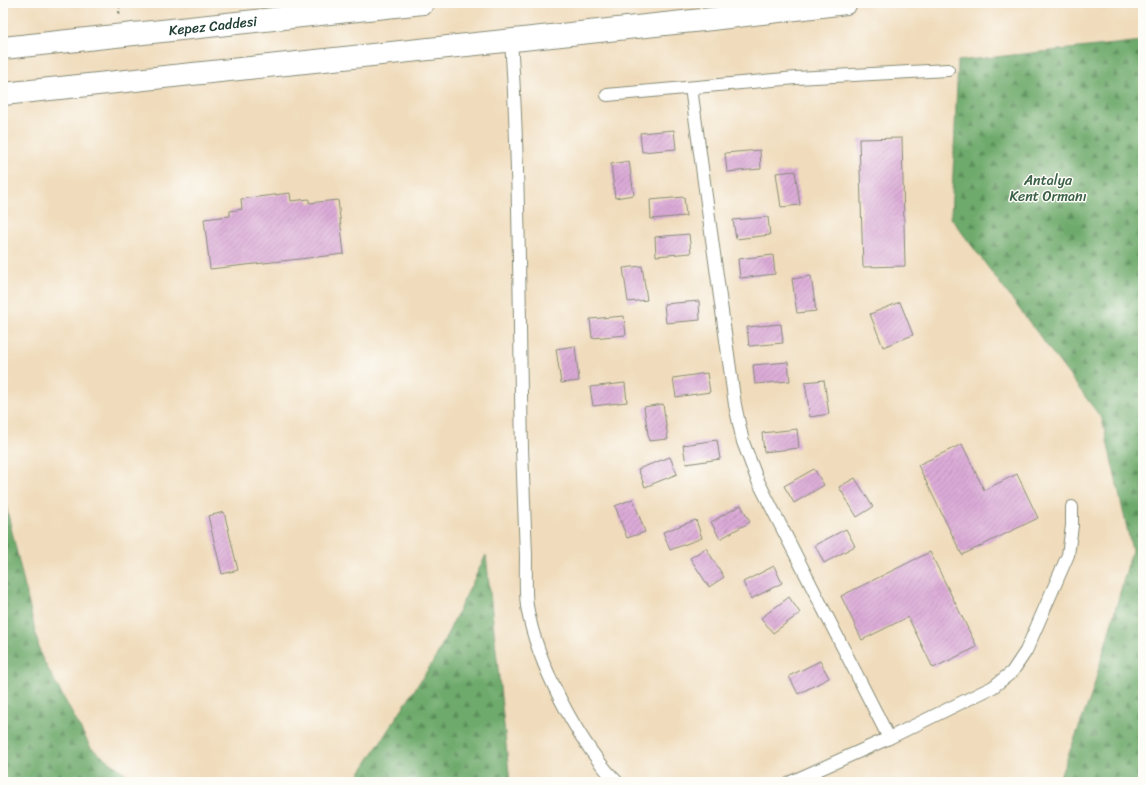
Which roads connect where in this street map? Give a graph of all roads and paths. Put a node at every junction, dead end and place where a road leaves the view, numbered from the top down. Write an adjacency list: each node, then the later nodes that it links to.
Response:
1 (423, 3): 3 (main road, Kepez Caddesi)
2 (846, 3): 4 (main road)
3 (317, 9): 5 (main road, Kepez Caddesi)
4 (511, 40): 8 (main road); 13 (lane)
5 (3, 48)
6 (948, 70): 7 (lane)
7 (691, 88): 9 (lane); 11 (lane)
8 (3, 94)
9 (607, 95)
10 (1072, 507): 11 (lane)
11 (889, 738): 12 (lane)
12 (816, 777): 14 (lane)
13 (617, 782)
14 (791, 782)

